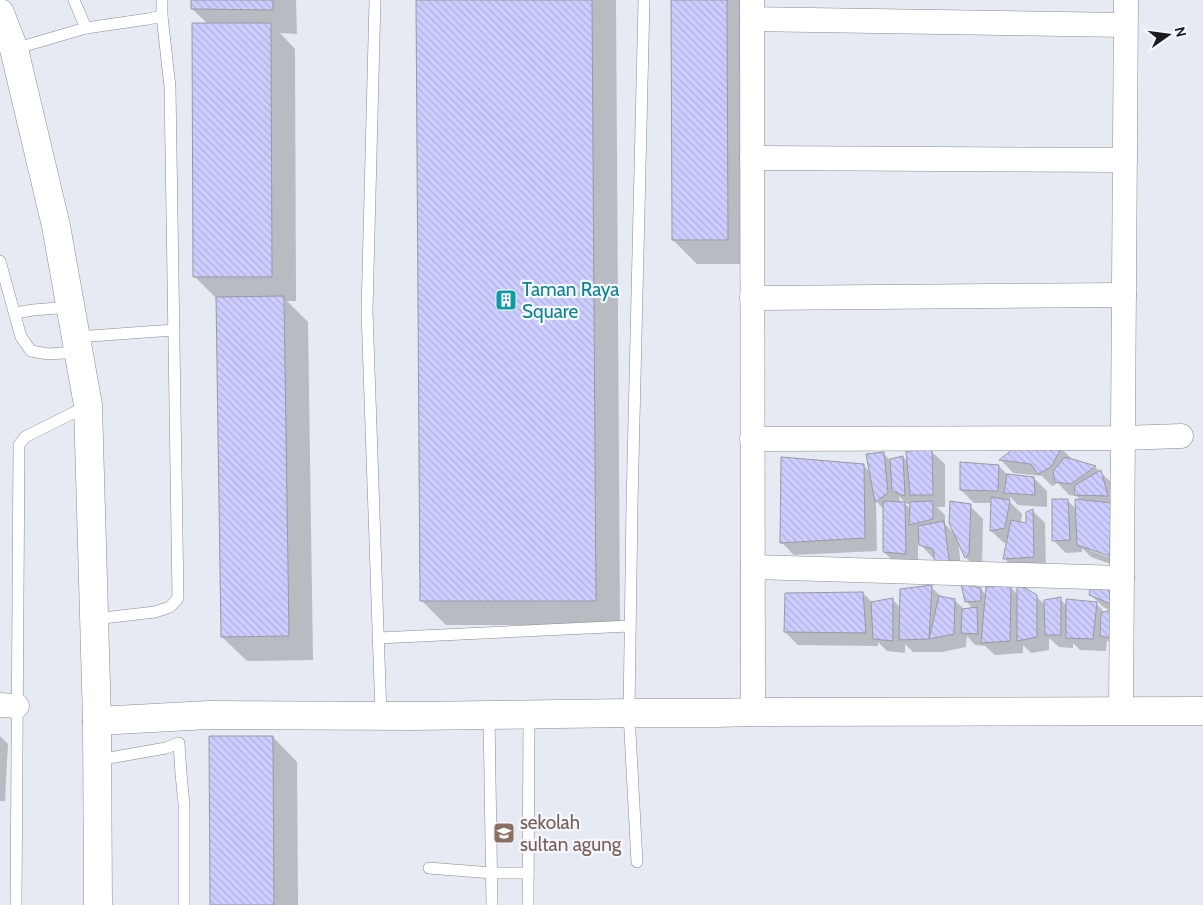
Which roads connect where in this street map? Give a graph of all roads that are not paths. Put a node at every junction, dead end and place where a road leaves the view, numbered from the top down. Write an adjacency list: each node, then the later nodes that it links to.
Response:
1 (74, 0): 10 (lane)
2 (162, 0): 8 (lane)
3 (375, 0): 29 (lane)
4 (644, 0): 28 (lane)
5 (1126, 0): 9 (street)
6 (752, 10): 9 (street); 12 (street)
7 (0, 13): 11 (street)
8 (162, 16): 10 (lane); 19 (lane)
9 (1125, 25): 13 (street)
10 (86, 28): 11 (lane)
11 (14, 49): 17 (street)
12 (752, 158): 13 (street); 16 (street)
13 (1124, 160): 15 (street)
14 (0, 261): 18 (lane)
15 (1124, 295): 16 (street); 23 (street)
16 (752, 298): 24 (street)
17 (70, 307): 18 (lane); 20 (street)
18 (15, 313): 20 (lane)
19 (174, 330): 20 (lane); 27 (lane)
20 (77, 344): 21 (street)
21 (88, 405): 27 (street); 30 (lane)
22 (1181, 436): 23 (street)
23 (1123, 438): 24 (street); 26 (street)
24 (752, 439): 25 (street)
25 (753, 567): 26 (street); 32 (street)
26 (1122, 578): 33 (street)
27 (94, 619): 38 (street)
28 (630, 626): 29 (lane); 34 (lane)
29 (378, 638): 37 (lane)
30 (8, 706): 44 (lane)
31 (1203, 711): 33 (street)
32 (753, 712): 33 (street); 34 (street)
33 (1121, 712)
34 (629, 713): 36 (street); 40 (lane)
35 (489, 715): 36 (street); 37 (street); 42 (lane)
36 (529, 715): 43 (lane)
37 (381, 716): 38 (street)
38 (97, 721): 39 (street)
39 (97, 760): 45 (street); 46 (lane)
40 (638, 862)
41 (429, 868): 42 (lane)
42 (492, 873): 43 (lane); 47 (lane)
43 (528, 873): 48 (lane)
44 (16, 905)
45 (98, 905)
46 (184, 905)
47 (492, 905)
48 (528, 905)

